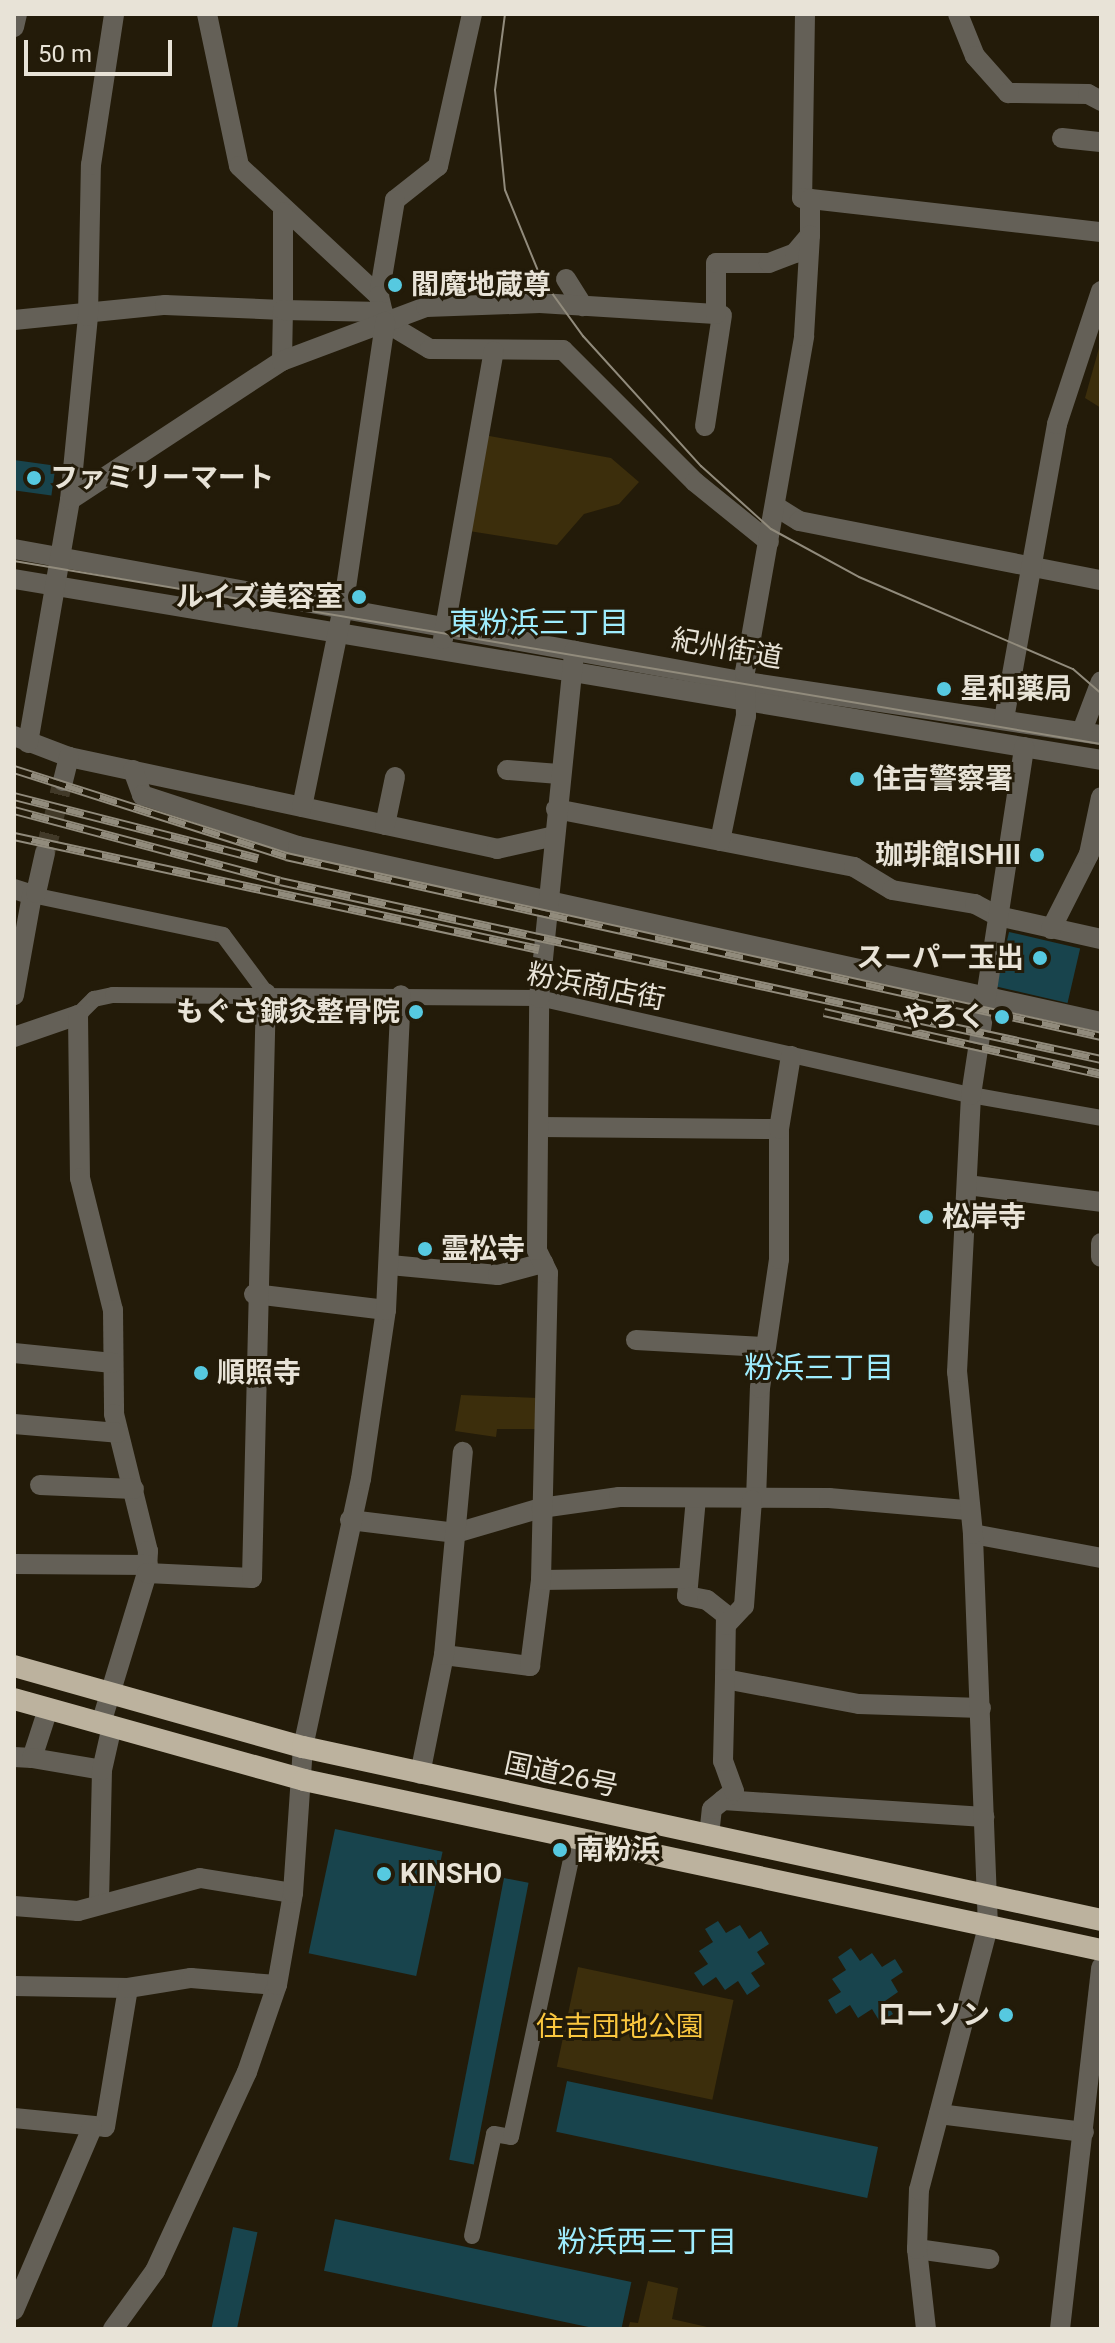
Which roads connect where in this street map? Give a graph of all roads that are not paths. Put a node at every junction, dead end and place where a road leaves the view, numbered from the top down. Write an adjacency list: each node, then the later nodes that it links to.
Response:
1 (17, 14): 7 (street)
2 (114, 14): 21 (street)
3 (207, 14): 12 (street)
4 (472, 14): 19 (street)
5 (805, 14): 11 (street)
6 (958, 14): 8 (street)
7 (14, 27)
8 (1101, 101)
9 (1062, 138): 10 (street)
10 (1101, 142)
11 (810, 199): 13 (street); 14 (street)
12 (283, 212): 18 (street); 19 (street)
13 (1101, 232)
14 (810, 235): 17 (street); 27 (street)
15 (566, 279): 17 (street)
16 (1101, 291): 31 (street)
17 (583, 306): 19 (street)
18 (283, 310): 19 (street); 21 (street); 24 (street)
19 (382, 310): 23 (street); 24 (street); 35 (street)
20 (722, 315): 25 (street)
21 (88, 316): 22 (street); 26 (street)
22 (14, 320)
23 (494, 351): 28 (street); 36 (street)
24 (282, 361): 26 (street)
25 (705, 426)
26 (70, 500): 30 (street)
27 (775, 506): 28 (street); 31 (street)
28 (769, 542): 42 (street)
29 (14, 549): 30 (street, 紀州街道)
30 (60, 560): 34 (street); 35 (street, 紀州街道)
31 (1029, 565): 33 (street); 44 (street)
32 (14, 579): 34 (street, 紀州街道)
33 (1101, 580)
34 (56, 587): 37 (street, 紀州街道); 46 (street)
35 (343, 608): 36 (street, 紀州街道); 37 (street)
36 (445, 627): 38 (street, 紀州街道); 39 (street)
37 (337, 635): 39 (street, 紀州街道); 56 (street)
38 (574, 651): 40 (street); 42 (street, 紀州街道)
39 (440, 652): 40 (street, 紀州街道)
40 (570, 675): 43 (street, 紀州街道); 52 (street)
41 (1101, 681): 45 (street)
42 (746, 682): 43 (street); 44 (street, 紀州街道)
43 (746, 705): 47 (street, 紀州街道); 60 (street)
44 (1004, 719): 45 (street, 紀州街道)
45 (1092, 733)
46 (19, 740): 48 (street)
47 (1024, 747): 49 (street, 紀州街道); 64 (street)
48 (69, 757): 50 (street); 54 (street)
49 (1101, 760)
50 (133, 770): 56 (street); 63 (street)
51 (507, 770): 52 (street)
52 (559, 774): 57 (street)
53 (395, 777): 58 (street)
54 (63, 781)
55 (1101, 797): 65 (street)
56 (302, 807): 58 (street)
57 (556, 809): 59 (street); 60 (street)
58 (385, 825): 59 (street)
59 (554, 836): 63 (street)
60 (720, 841): 64 (street)
61 (45, 853): 62 (street)
62 (27, 892): 67 (street); 68 (street)
63 (553, 904): 70 (street); 71 (street)
64 (998, 916): 65 (street); 71 (street)
65 (1051, 929): 66 (street)
66 (1101, 939)
67 (266, 993): 69 (street, 粉浜商店街); 72 (street, 粉浜商店街); 86 (street)
68 (14, 995)
69 (401, 995): 70 (street, 粉浜商店街); 85 (street)
70 (539, 998): 75 (street, 粉浜商店街); 78 (street)
71 (985, 999): 73 (street); 76 (street)
72 (78, 1015): 74 (street); 91 (street)
73 (1101, 1022)
74 (14, 1037)
75 (791, 1056): 76 (street, 粉浜商店街); 79 (street)
76 (971, 1095): 77 (street, 粉浜商店街); 80 (street)
77 (1101, 1118)
78 (539, 1127): 79 (street); 84 (street)
79 (779, 1129): 89 (street)
80 (967, 1185): 81 (street); 100 (street)
81 (1101, 1202)
82 (1101, 1243): 83 (street)
83 (1101, 1257)
84 (543, 1263): 85 (street); 99 (street)
85 (390, 1265): 87 (street)
86 (254, 1294): 87 (street); 106 (street)
87 (386, 1310): 101 (street)
88 (636, 1340): 89 (street)
89 (764, 1347): 98 (street)
90 (14, 1353): 91 (street)
91 (112, 1363): 93 (street)
92 (14, 1424): 93 (street)
93 (118, 1433): 96 (street)
94 (463, 1452): 102 (street)
95 (40, 1485): 96 (street)
96 (134, 1489): 106 (street)
97 (696, 1498): 98 (street); 99 (street); 107 (street)
98 (754, 1500): 100 (street); 109 (street)
99 (541, 1508): 102 (street); 108 (street)
100 (967, 1510): 103 (street)
101 (350, 1520): 102 (street); 118 (street)
102 (456, 1533): 110 (street)
103 (973, 1534): 104 (street); 115 (street)
104 (1101, 1558)
105 (14, 1564): 106 (street)
106 (147, 1569): 113 (street)
107 (687, 1578): 108 (street); 109 (street)
108 (541, 1580): 110 (street)
109 (726, 1625): 112 (street)
110 (444, 1655): 121 (street)
111 (14, 1666): 113 (highway, 国道26号)
112 (725, 1679): 115 (street); 123 (street)
113 (109, 1693): 117 (street); 118 (highway, 国道26号)
114 (14, 1699): 116 (highway)
115 (981, 1708): 124 (street)
116 (48, 1709): 117 (highway); 119 (street)
117 (106, 1725): 120 (street); 122 (highway)
118 (303, 1747): 121 (highway, 国道26号); 122 (street)
119 (23, 1758): 120 (street)
120 (102, 1770): 129 (street)
121 (420, 1774): 125 (highway, 国道26号)
122 (304, 1780): 127 (street); 132 (highway)
123 (723, 1800): 124 (street); 125 (street)
124 (984, 1817): 128 (street)
125 (709, 1836): 128 (highway, 国道26号)
126 (572, 1856): 142 (street)
127 (293, 1893): 129 (street); 135 (street)
128 (987, 1898): 131 (highway, 国道26号); 132 (street)
129 (99, 1904): 130 (street)
130 (14, 1906)
131 (1101, 1920)
132 (988, 1927): 133 (highway); 138 (street)
133 (1101, 1950)
134 (1101, 1967): 141 (street)
135 (277, 1985): 137 (street); 147 (street)
136 (14, 1986): 137 (street)
137 (128, 1988): 140 (street)
138 (939, 2114): 141 (street); 143 (street)
139 (14, 2118): 140 (street)
140 (92, 2128): 145 (street)
141 (1084, 2132): 149 (street)
142 (472, 2236)
143 (917, 2249): 144 (street); 148 (street)
144 (989, 2259)
145 (18, 2281): 146 (street)
146 (14, 2310)
147 (113, 2329)
148 (926, 2329)
149 (1060, 2329)

